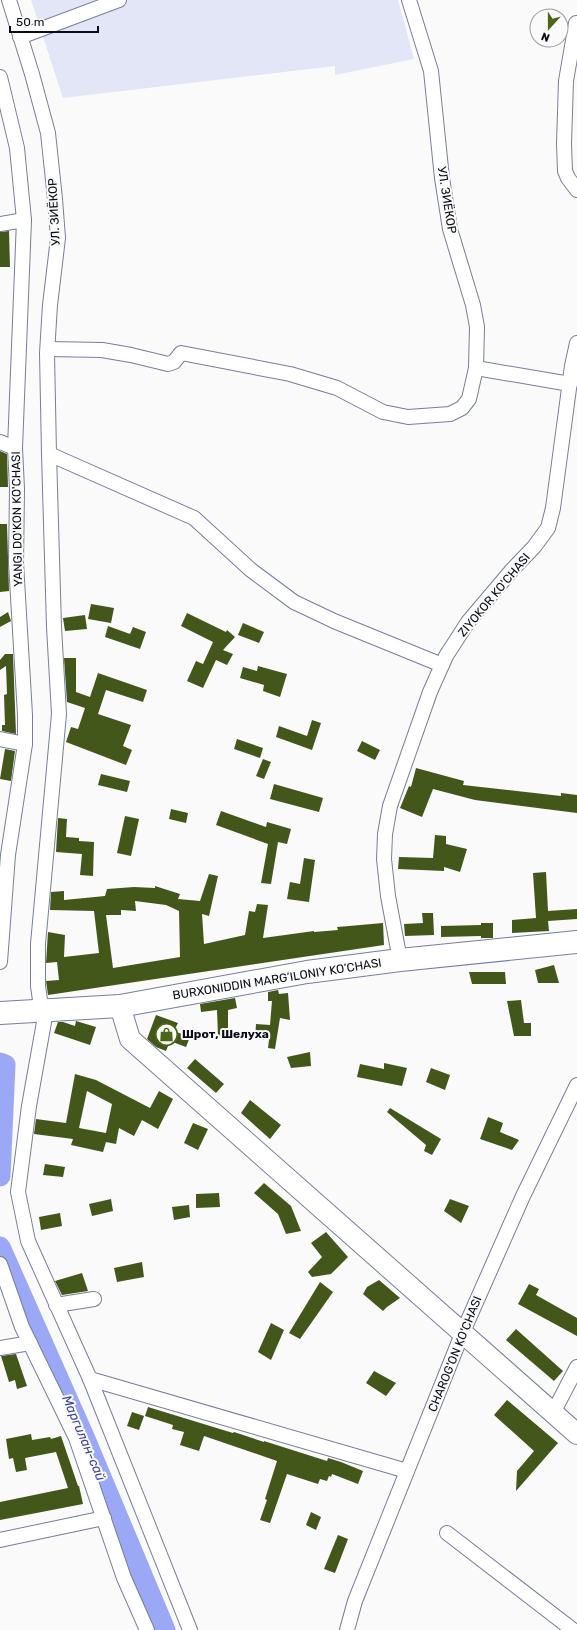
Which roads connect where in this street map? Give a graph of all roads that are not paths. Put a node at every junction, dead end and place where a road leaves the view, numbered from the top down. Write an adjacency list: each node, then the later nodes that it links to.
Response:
1 (9, 0): 5 (street, УЛ. ЗИЁКОР)
2 (119, 0): 5 (street)
3 (409, 0): 12 (street, УЛ. ЗИЁКОР)
4 (576, 23): 7 (street)
5 (20, 37): 11 (street, УЛ. ЗИЁКОР)
6 (0, 77): 8 (street, YANGI DO'KON KO'CHASI)
7 (577, 190)
8 (24, 220): 9 (street); 15 (street, YANGI DO'KON KO'CHASI)
9 (0, 224)
10 (577, 342): 13 (street, ZIYOKOR KO'CHASI)
11 (48, 349): 12 (street, УЛ. ЗИЁКОР); 16 (street, УЛ. ЗИЁКОР)
12 (476, 368): 13 (street)
13 (570, 384): 17 (street, ZIYOKOR KO'CHASI)
14 (0, 442): 15 (street)
15 (15, 448): 19 (street, YANGI DO'KON KO'CHASI)
16 (49, 454): 17 (street); 24 (street, УЛ. ЗИЁКОР)
17 (442, 665): 21 (street, ZIYOKOR KO'CHASI)
18 (0, 739): 19 (street)
19 (25, 744): 22 (street, YANGI DO'KON KO'CHASI)
20 (577, 942): 21 (main road, BURXONIDDIN MARG’ILONIY KO’CHASI)
21 (400, 960): 23 (main road, BURXONIDDIN MARG’ILONIY KO’CHASI)
22 (0, 962)
23 (120, 1006): 24 (main road, BURXONIDDIN MARG’ILONIY KO’CHASI); 30 (main road)
24 (46, 1011): 25 (main road, BURXONIDDIN MARG’ILONIY KO’CHASI); 29 (street)
25 (0, 1013)
26 (577, 1085): 30 (street, CHAROG'ON KO'CHASI)
27 (0, 1264): 31 (street)
28 (94, 1299): 29 (street)
29 (56, 1305): 34 (street)
30 (462, 1334): 35 (main road); 37 (street, CHAROG'ON KO'CHASI)
31 (30, 1343): 32 (street); 38 (street)
32 (0, 1348)
33 (577, 1367): 35 (street)
34 (90, 1379): 37 (street); 42 (street)
35 (553, 1413): 36 (main road)
36 (577, 1434)
37 (407, 1471): 43 (street, CHAROG'ON KO'CHASI)
38 (104, 1518): 40 (street); 41 (street)
39 (448, 1532): 44 (street)
40 (0, 1540)
41 (147, 1630)
42 (190, 1630)
43 (347, 1630)
44 (573, 1630)

